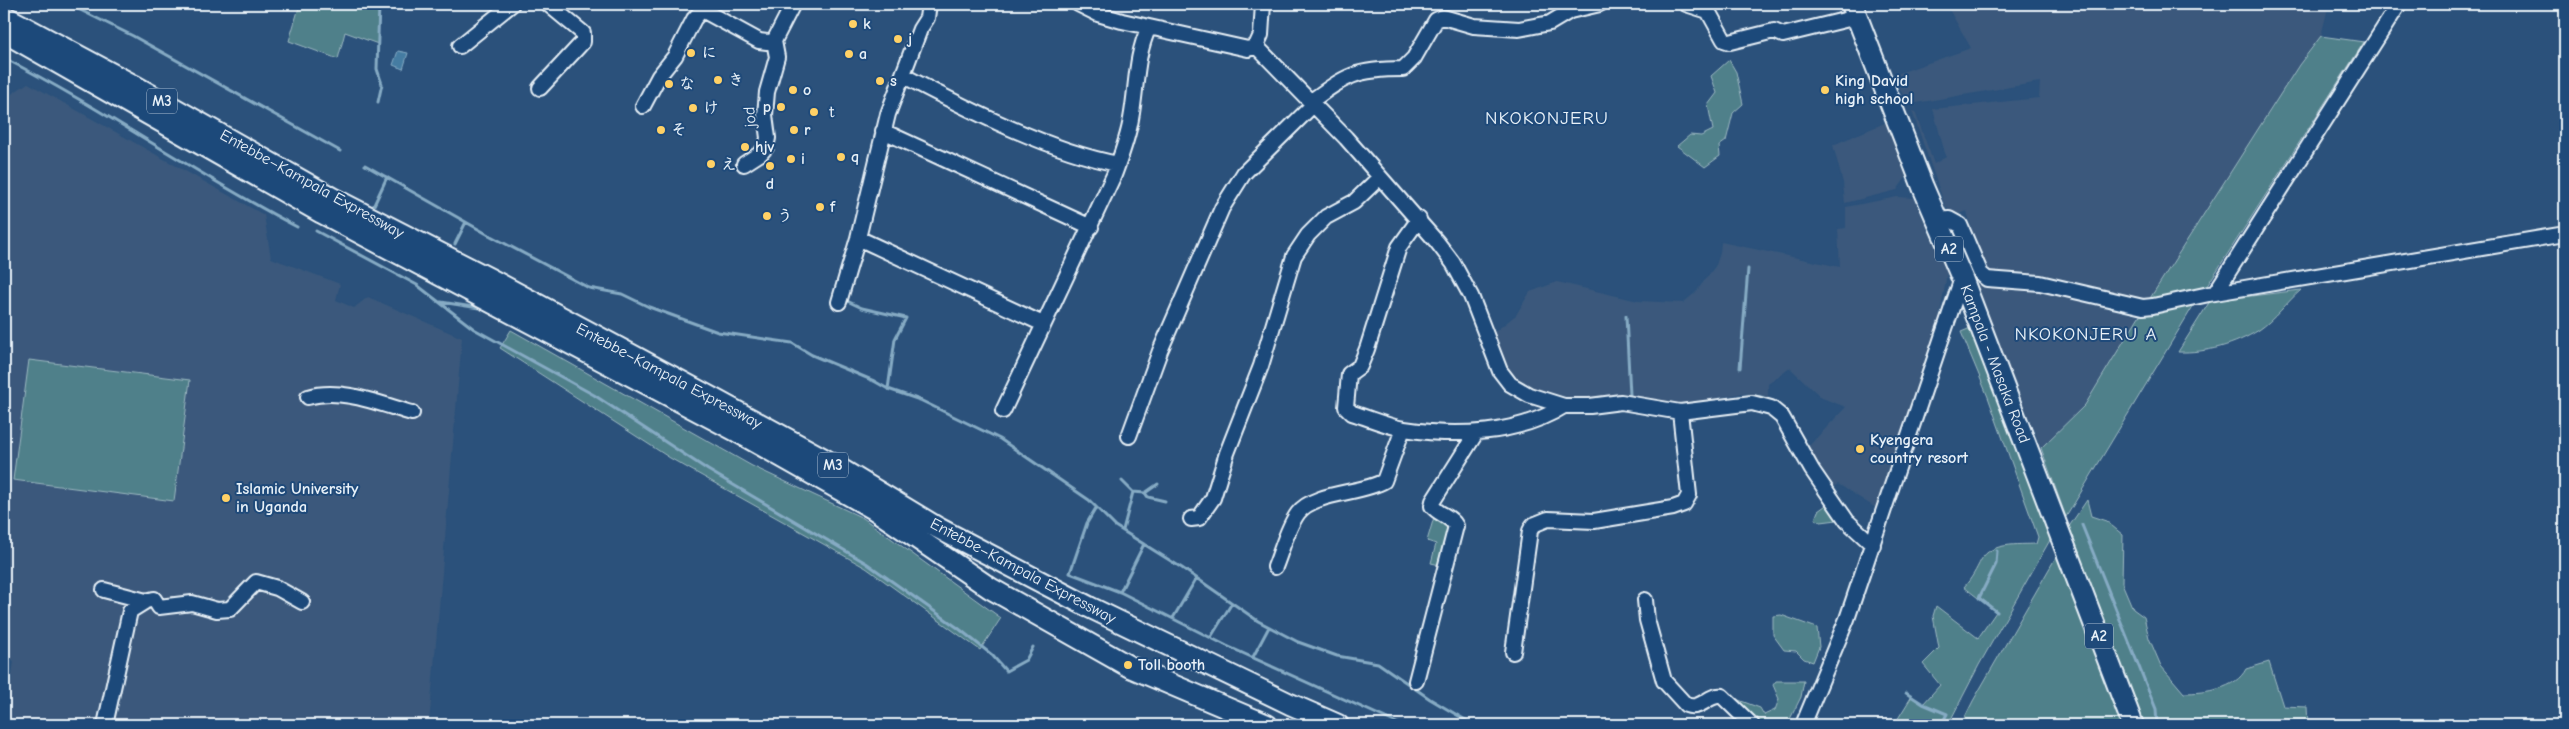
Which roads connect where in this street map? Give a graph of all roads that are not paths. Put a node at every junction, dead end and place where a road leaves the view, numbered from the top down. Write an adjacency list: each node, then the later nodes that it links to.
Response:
1 (512, 4): 16 (street)
2 (548, 4): 19 (street)
3 (793, 4): 15 (street, jod)
4 (929, 4): 18 (street)
5 (1078, 4): 13 (street)
6 (1263, 4): 17 (street)
7 (1600, 4): 20 (street)
8 (1686, 4): 11 (street)
9 (1702, 4): 11 (street)
10 (2399, 4): 33 (street)
11 (1855, 10): 28 (highway, Kampala - Masaka Road / A2)
12 (4, 16): 26 (highway, Entebbe–Kampala Expressway / M3)
13 (1149, 27): 17 (street); 24 (street)
14 (4, 32): 26 (highway, Entebbe–Kampala Expressway / M3)
15 (774, 41): 21 (street); 23 (street, jod)
16 (460, 46)
17 (1256, 46): 20 (street)
18 (904, 76): 22 (street); 24 (street)
19 (540, 88)
20 (1311, 104): 25 (street); 43 (street)
21 (643, 106)
22 (883, 131): 29 (street); 31 (street)
23 (744, 164)
24 (1118, 164): 29 (street)
25 (1380, 177): 27 (street); 44 (street)
26 (321, 202): 56 (highway, Entebbe–Kampala Expressway / M3); 57 (highway, Entebbe–Kampala Expressway / M3)
27 (1419, 220): 37 (street); 41 (street)
28 (1936, 220): 32 (highway, Kampala - Masaka Road / A2); 33 (street)
29 (1091, 227): 35 (street)
30 (2565, 234): 33 (street)
31 (858, 238): 34 (street); 35 (street)
32 (1962, 278): 45 (street); 60 (highway, Kampala - Masaka Road / A2)
33 (2214, 293)
34 (838, 302)
35 (1043, 324): 38 (street)
36 (308, 397): 40 (street)
37 (1564, 406): 39 (street); 42 (street)
38 (1003, 411)
39 (1680, 412): 45 (street); 53 (street)
40 (412, 413)
41 (1403, 428): 42 (street); 46 (street)
42 (1476, 433): 54 (street)
43 (1128, 436)
44 (1191, 519)
45 (1873, 545): 59 (street)
46 (1275, 567)
47 (104, 590): 48 (street)
48 (129, 597): 50 (street); 52 (street)
49 (1645, 600): 58 (street)
50 (146, 601): 51 (street); 52 (street)
51 (302, 602)
52 (130, 611): 55 (street)
53 (1513, 652)
54 (1416, 681)
55 (106, 725)
56 (1267, 725)
57 (1338, 725)
58 (1752, 725)
59 (1803, 725)
60 (2133, 725)

